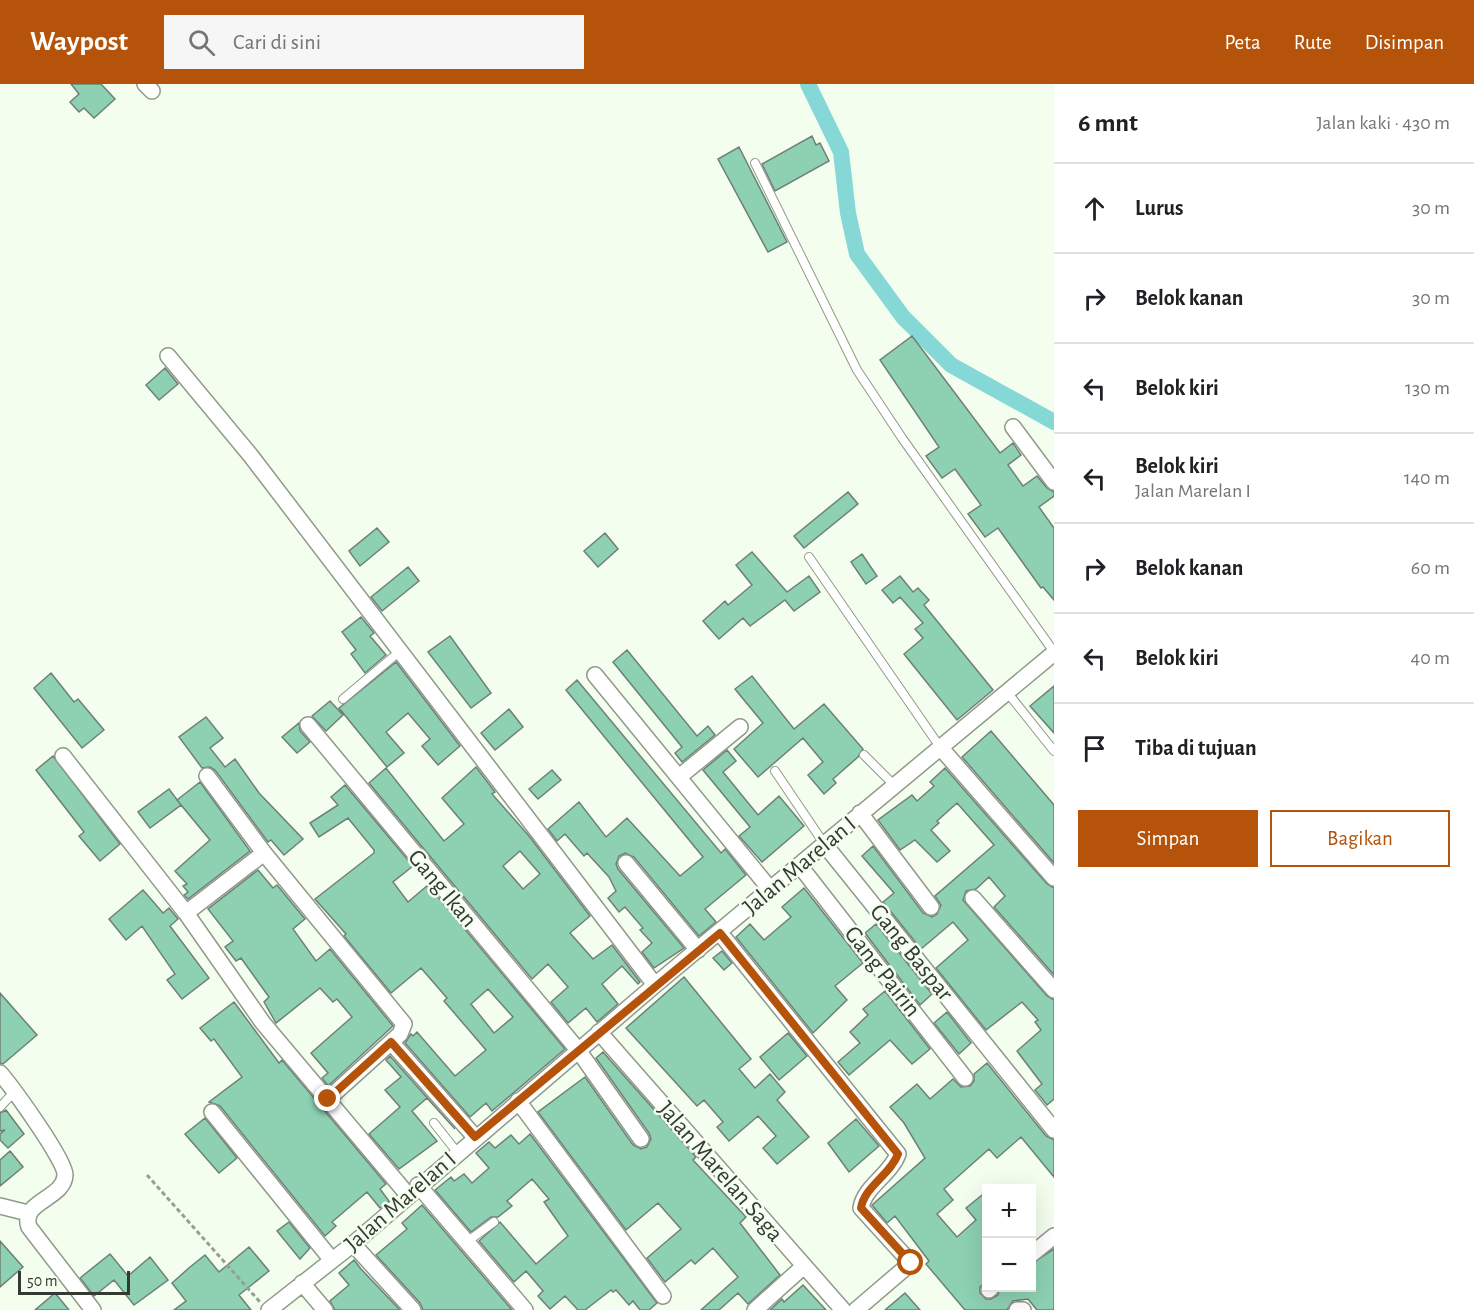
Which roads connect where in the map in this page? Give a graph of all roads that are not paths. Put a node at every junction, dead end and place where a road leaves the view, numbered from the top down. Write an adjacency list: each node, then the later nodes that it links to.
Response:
1 (755, 163): 7 (lane)
2 (168, 356): 6 (street)
3 (1013, 427): 4 (street)
4 (1054, 482)
5 (809, 557): 13 (lane)
6 (399, 651): 10 (lane); 33 (street)
7 (1054, 653): 9 (street, Jalan Marelan I)
8 (595, 675): 19 (street)
9 (1007, 692): 13 (street, Jalan Marelan I); 14 (lane)
10 (343, 699)
11 (308, 725): 37 (street, Gang Ikan)
12 (740, 727): 19 (street)
13 (940, 747): 20 (street, Jalan Marelan I); 26 (street)
14 (1054, 751)
15 (864, 755): 20 (lane)
16 (63, 756): 30 (street)
17 (775, 771): 22 (lane, Gang Baspar)
18 (207, 776): 23 (street)
19 (679, 777): 27 (street)
20 (894, 785): 21 (street, Jalan Marelan I)
21 (860, 813): 22 (street, Jalan Marelan I); 29 (street)
22 (825, 845): 25 (street, Jalan Marelan I); 46 (street, Gang Baspar)
23 (264, 853): 30 (street); 36 (street)
24 (626, 863): 32 (street)
25 (800, 866): 27 (street, Jalan Marelan I); 39 (street, Gang Pairin)
26 (1054, 878)
27 (770, 889): 31 (street, Jalan Marelan I)
28 (973, 898): 34 (street)
29 (931, 907)
30 (186, 914): 41 (street)
31 (720, 933): 32 (street, Jalan Marelan I); 69 (street)
32 (698, 950): 33 (street, Jalan Marelan I)
33 (655, 985): 35 (street, Jalan Marelan I)
34 (1054, 990)
35 (600, 1032): 37 (street, Jalan Marelan I); 59 (street, Jalan Marelan Saga)
36 (391, 1042): 41 (street); 47 (street)
37 (578, 1050): 42 (street, Jalan Marelan I); 48 (street, Gang Ikan)
38 (0, 1073): 40 (street)
39 (965, 1078)
40 (15, 1091): 43 (lane); 52 (street)
41 (328, 1099): 50 (street)
42 (518, 1101): 47 (street, Jalan Marelan I); 61 (street)
43 (0, 1107)
44 (212, 1112): 58 (street)
45 (434, 1123): 49 (lane)
46 (1054, 1130)
47 (475, 1137): 49 (street, Jalan Marelan I)
48 (641, 1139)
49 (457, 1152): 50 (street, Jalan Marelan I)
50 (413, 1190): 55 (street); 56 (street, Jalan Marelan I)
51 (0, 1206): 52 (street)
52 (28, 1213): 62 (street)
53 (494, 1222): 55 (lane)
54 (1054, 1237): 57 (street)
55 (468, 1241): 66 (street)
56 (352, 1244): 58 (street, Jalan Marelan I); 65 (street)
57 (1036, 1251)
58 (331, 1259): 60 (street, Jalan Marelan I)
59 (804, 1266): 67 (street); 68 (street, Jalan Marelan Saga)
60 (302, 1282): 63 (street, Jalan Marelan I); 64 (street)
61 (663, 1296)
62 (93, 1310)
63 (268, 1310)
64 (325, 1310)
65 (413, 1310)
66 (525, 1310)
67 (755, 1310)
68 (843, 1310)
69 (856, 1310)
70 (1017, 1310): 71 (street)
71 (1023, 1310)

